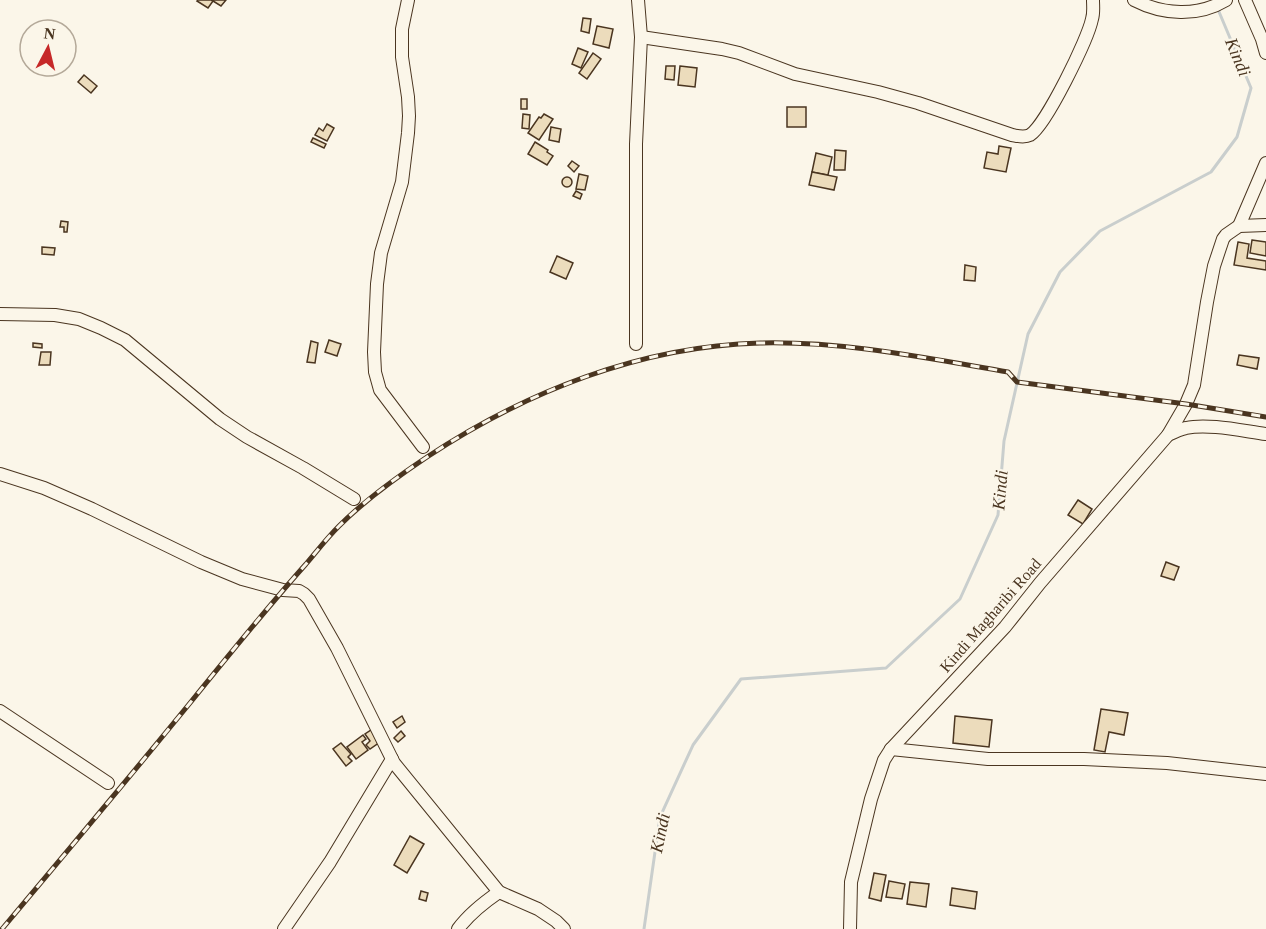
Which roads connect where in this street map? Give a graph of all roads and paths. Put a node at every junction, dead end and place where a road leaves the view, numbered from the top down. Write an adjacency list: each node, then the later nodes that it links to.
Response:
1 (408, 0): 16 (street)
2 (638, 0): 7 (street)
3 (1093, 0): 7 (street)
4 (1134, 0): 5 (street)
5 (1226, 0)
6 (1245, 0): 8 (street)
7 (641, 37): 13 (street)
8 (1266, 53)
9 (1266, 164): 11 (street, Kindi Magharibi Road)
10 (1266, 225): 11 (street)
11 (1239, 226): 15 (street, Kindi Magharibi Road)
12 (0, 314): 18 (street)
13 (636, 344)
14 (1266, 434): 15 (street)
15 (1168, 435): 20 (street, Kindi Magharibi Road)
16 (423, 447)
17 (0, 474): 21 (street)
18 (354, 499)
19 (0, 711): 23 (street)
20 (891, 748): 22 (street); 28 (street, Kindi Magharibi Road)
21 (392, 759): 24 (street); 25 (street)
22 (1266, 774)
23 (108, 783)
24 (499, 892): 26 (street); 27 (street)
25 (284, 929)
26 (458, 929)
27 (564, 929)
28 (850, 929)

